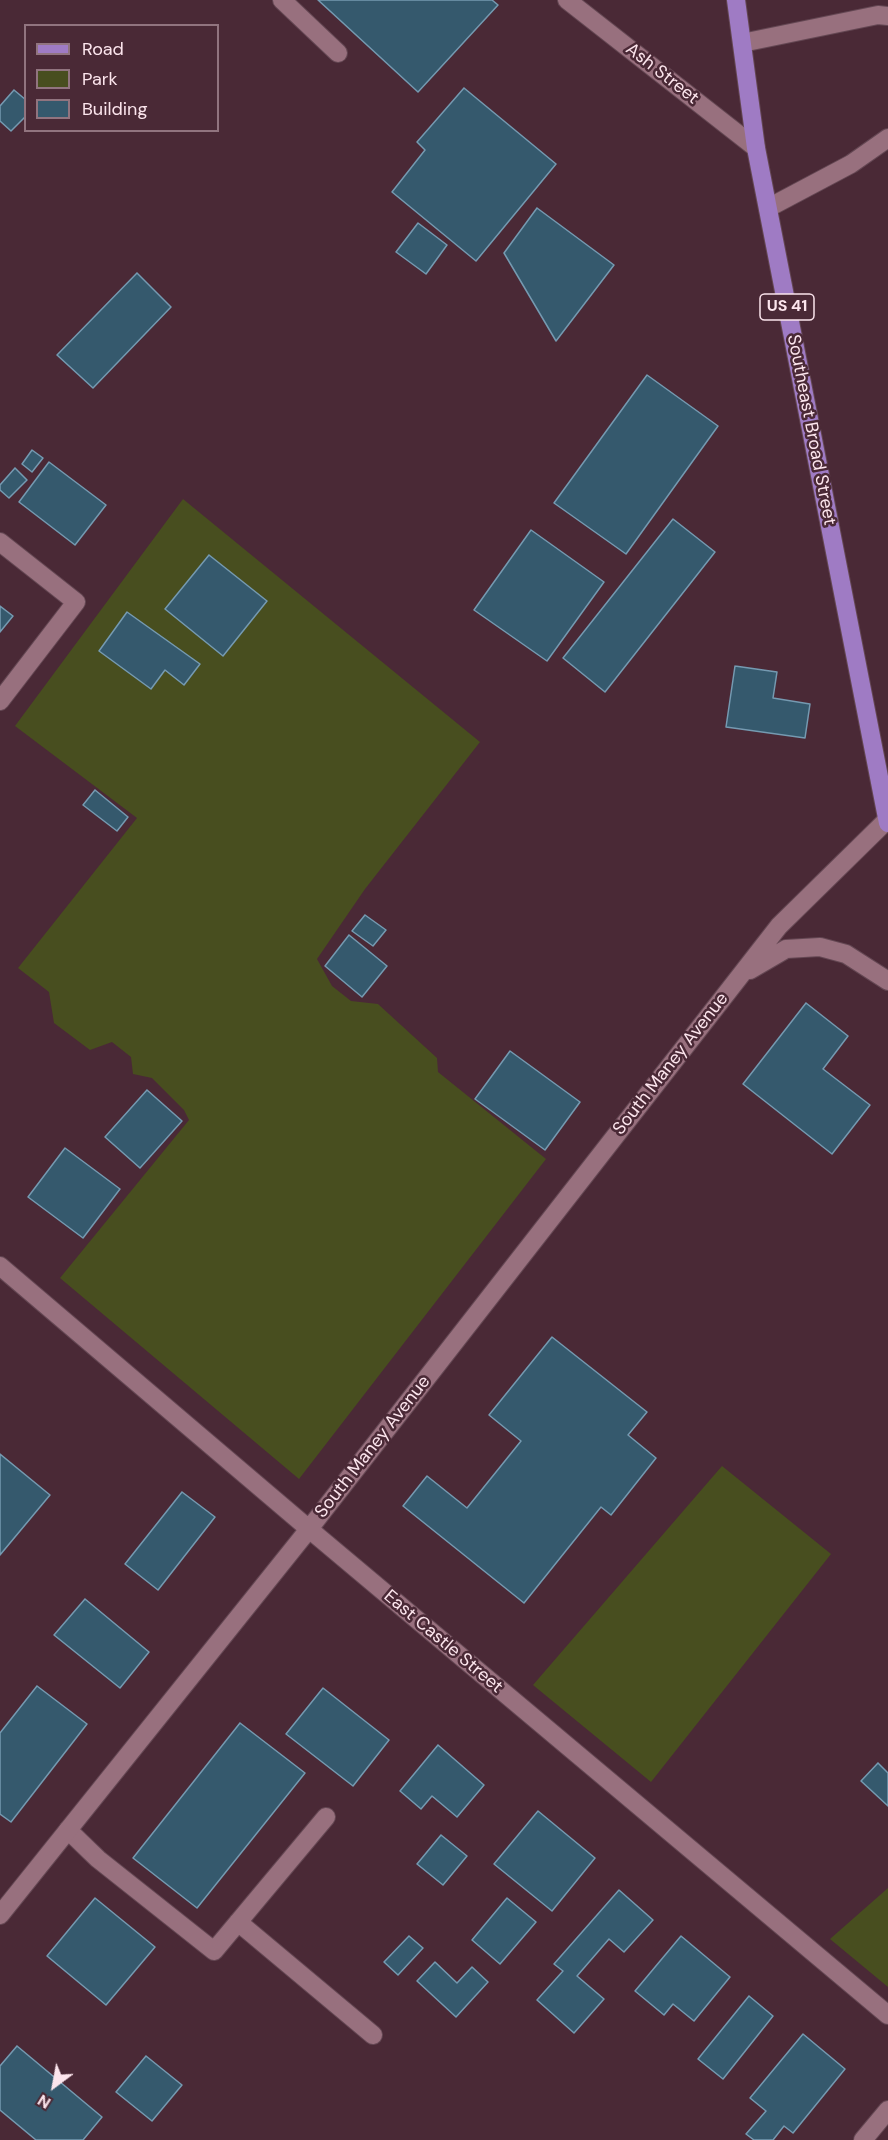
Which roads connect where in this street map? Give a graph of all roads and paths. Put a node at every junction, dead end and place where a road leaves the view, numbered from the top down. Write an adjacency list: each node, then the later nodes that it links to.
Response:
1 (282, 0): 6 (street)
2 (567, 0): 8 (street, Ash Street)
3 (736, 0): 5 (main road, Southeast Broad Street / US 41)
4 (888, 16): 5 (street)
5 (742, 43): 8 (main road, Southeast Broad Street / US 41)
6 (338, 53)
7 (888, 138): 9 (street)
8 (756, 148): 9 (main road, Southeast Broad Street / US 41)
9 (768, 208): 12 (main road, Southeast Broad Street / US 41)
10 (0, 542): 11 (street)
11 (0, 701)
12 (888, 822): 13 (street, South Maney Avenue)
13 (741, 976): 14 (street, South Maney Avenue); 16 (street, South Maney Avenue)
14 (888, 981)
15 (0, 1266): 16 (street, East Castle Street)
16 (309, 1529): 18 (street, South Maney Avenue); 21 (street, East Castle Street)
17 (326, 1817): 20 (street)
18 (68, 1830): 19 (street, South Maney Avenue); 20 (street)
19 (0, 1915)
20 (238, 1922): 22 (street)
21 (888, 2015)
22 (373, 2035)
23 (888, 2110): 24 (street)
24 (863, 2140)

